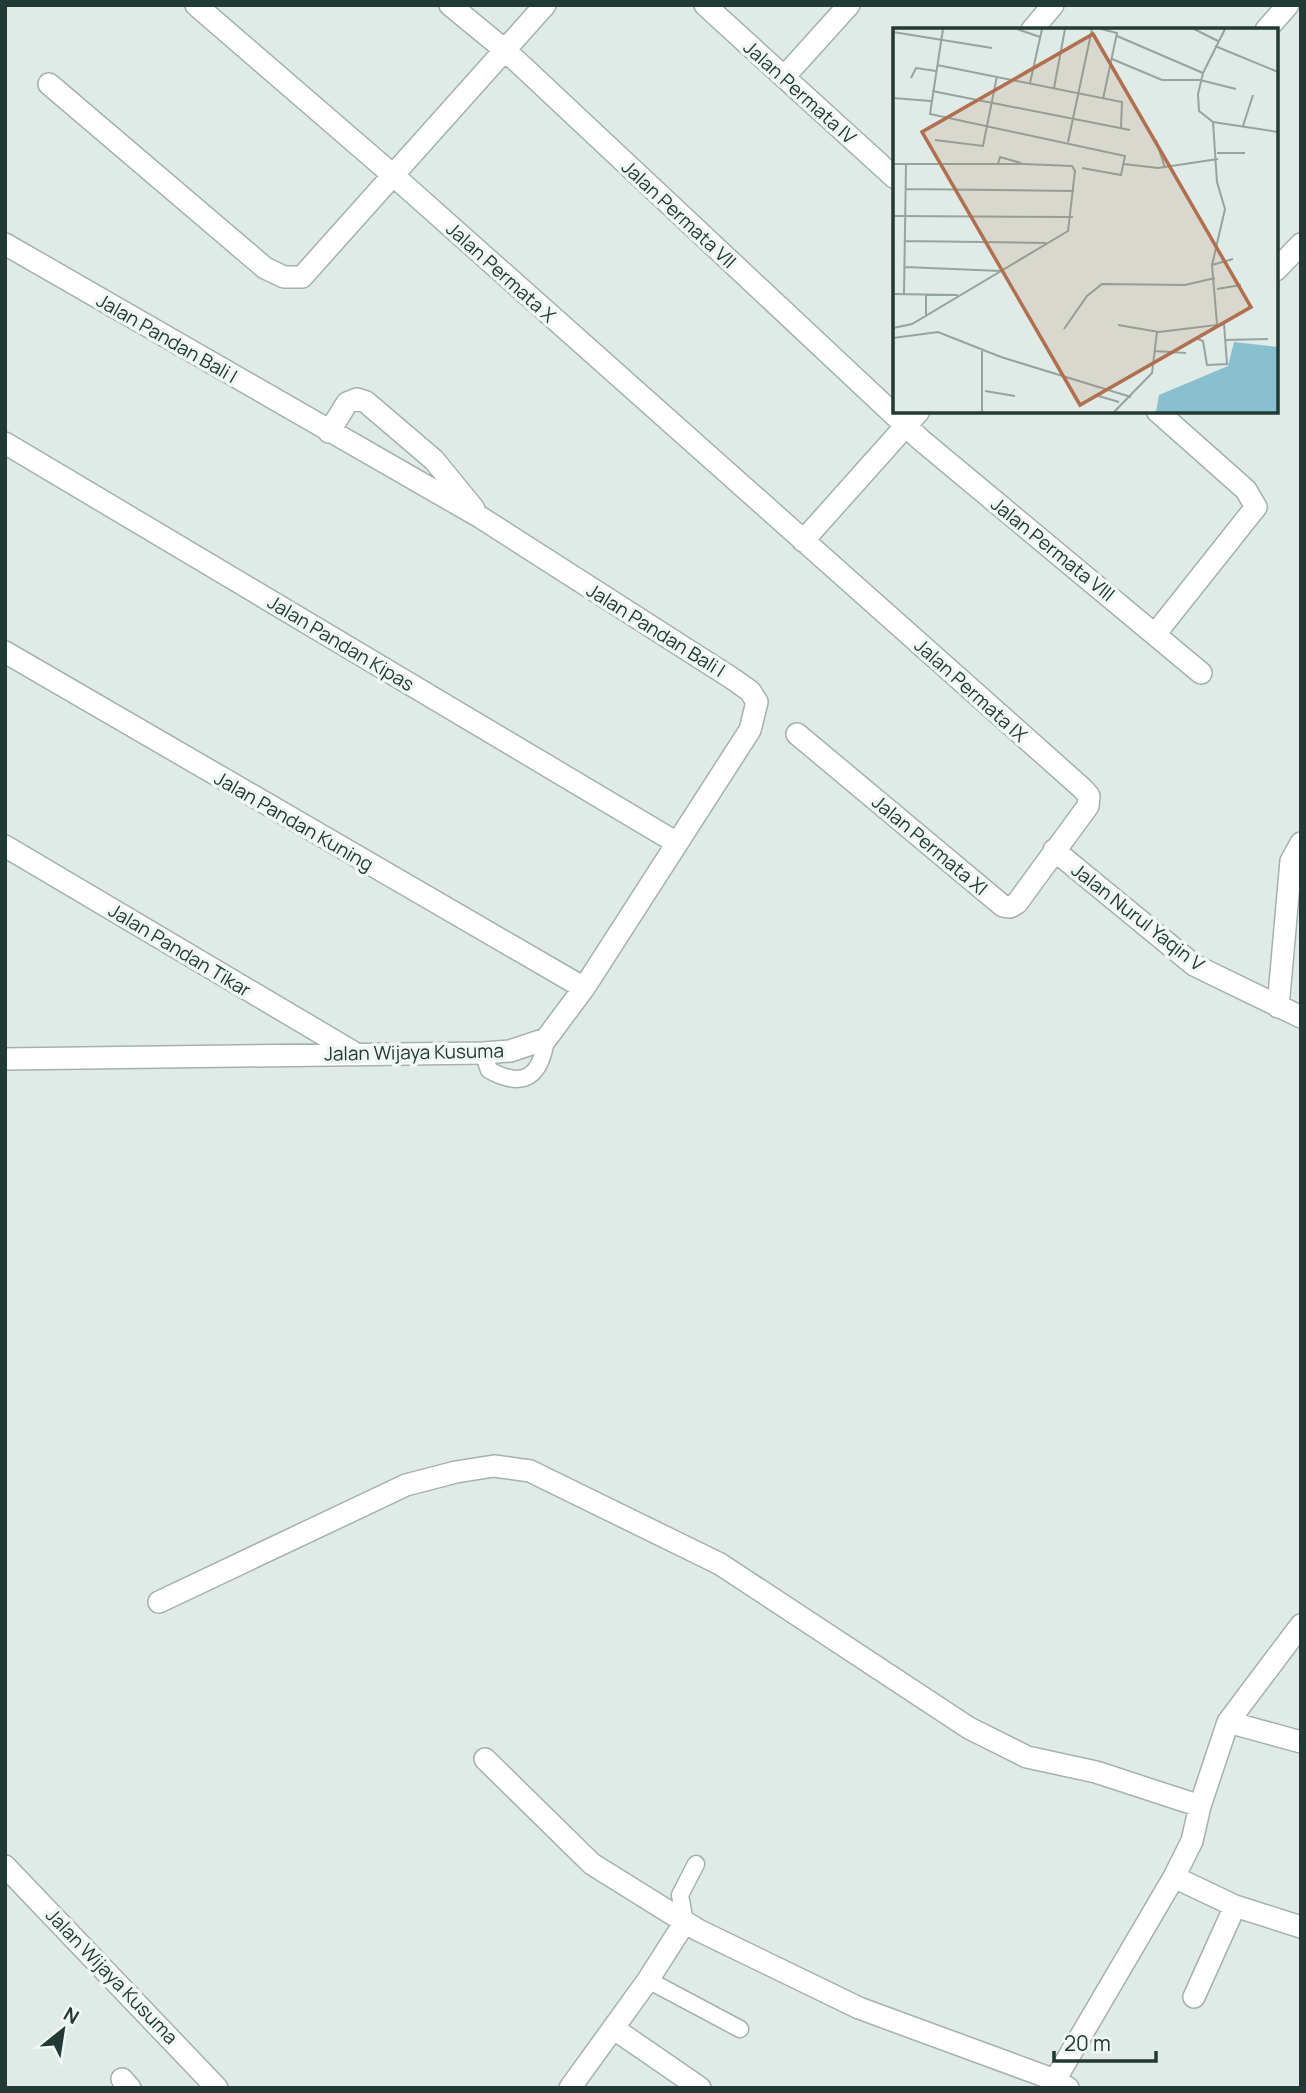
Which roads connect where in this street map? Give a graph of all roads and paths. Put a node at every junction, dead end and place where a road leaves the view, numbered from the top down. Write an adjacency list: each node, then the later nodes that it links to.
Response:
1 (196, 5): 13 (street, Jalan Permata X)
2 (450, 5): 10 (street, Jalan Permata VII)
3 (545, 5): 10 (street)
4 (705, 5): 11 (street, Jalan Permata IV)
5 (849, 5): 11 (street)
6 (1054, 5): 8 (street)
7 (1288, 5): 9 (street)
8 (1034, 28)
9 (1268, 28)
10 (506, 51): 13 (street); 18 (street, Jalan Permata VII)
11 (784, 77): 14 (street, Jalan Permata IV)
12 (49, 84): 13 (street)
13 (394, 176): 24 (street, Jalan Permata X)
14 (893, 176)
15 (5, 244): 21 (street, Jalan Pandan Bali I)
16 (1301, 244): 17 (street)
17 (1278, 268)
18 (893, 402)
19 (1159, 413): 25 (street)
20 (912, 419): 24 (street); 25 (street, Jalan Permata VIII)
21 (328, 432): 23 (street, Jalan Pandan Bali I); 23 (street, Jalan Pandan Bali I)
22 (5, 443): 30 (street, Jalan Pandan Kipas)
23 (480, 517): 28 (street, Jalan Pandan Bali I)
24 (803, 541): 33 (street, Jalan Permata IX)
25 (1156, 633): 27 (street, Jalan Permata VIII)
26 (5, 652): 34 (street, Jalan Pandan Kuning)
27 (1200, 673)
28 (757, 702): 30 (street, Jalan Wijaya Kusuma)
29 (797, 734): 33 (street, Jalan Permata XI)
30 (677, 843): 34 (street, Jalan Wijaya Kusuma)
31 (1301, 843): 35 (street)
32 (5, 846): 37 (street, Jalan Pandan Tikar)
33 (1054, 850): 35 (street, Jalan Nurul Yaqin V)
34 (584, 988): 37 (street, Jalan Wijaya Kusuma)
35 (1278, 1007): 36 (street, Jalan Nurul Yaqin V)
36 (1301, 1017)
37 (355, 1054): 38 (street, Jalan Wijaya Kusuma)
38 (5, 1059)
39 (159, 1602): 44 (street)
40 (1301, 1625): 41 (street)
41 (1228, 1722): 42 (street); 44 (street)
42 (1301, 1742)
43 (485, 1759): 49 (street)
44 (1199, 1806): 47 (street)
45 (696, 1864): 49 (lane)
46 (5, 1866): 56 (street, Jalan Wijaya Kusuma)
47 (1174, 1877): 48 (street); 55 (street)
48 (1235, 1906): 50 (street); 52 (street)
49 (685, 1922): 51 (street); 55 (street)
50 (1301, 1927)
51 (648, 1980): 53 (street); 54 (lane)
52 (1194, 1997)
53 (613, 2028): 57 (street); 58 (street)
54 (740, 2029)
55 (1062, 2084)
56 (217, 2088)
57 (570, 2088)
58 (700, 2088)

